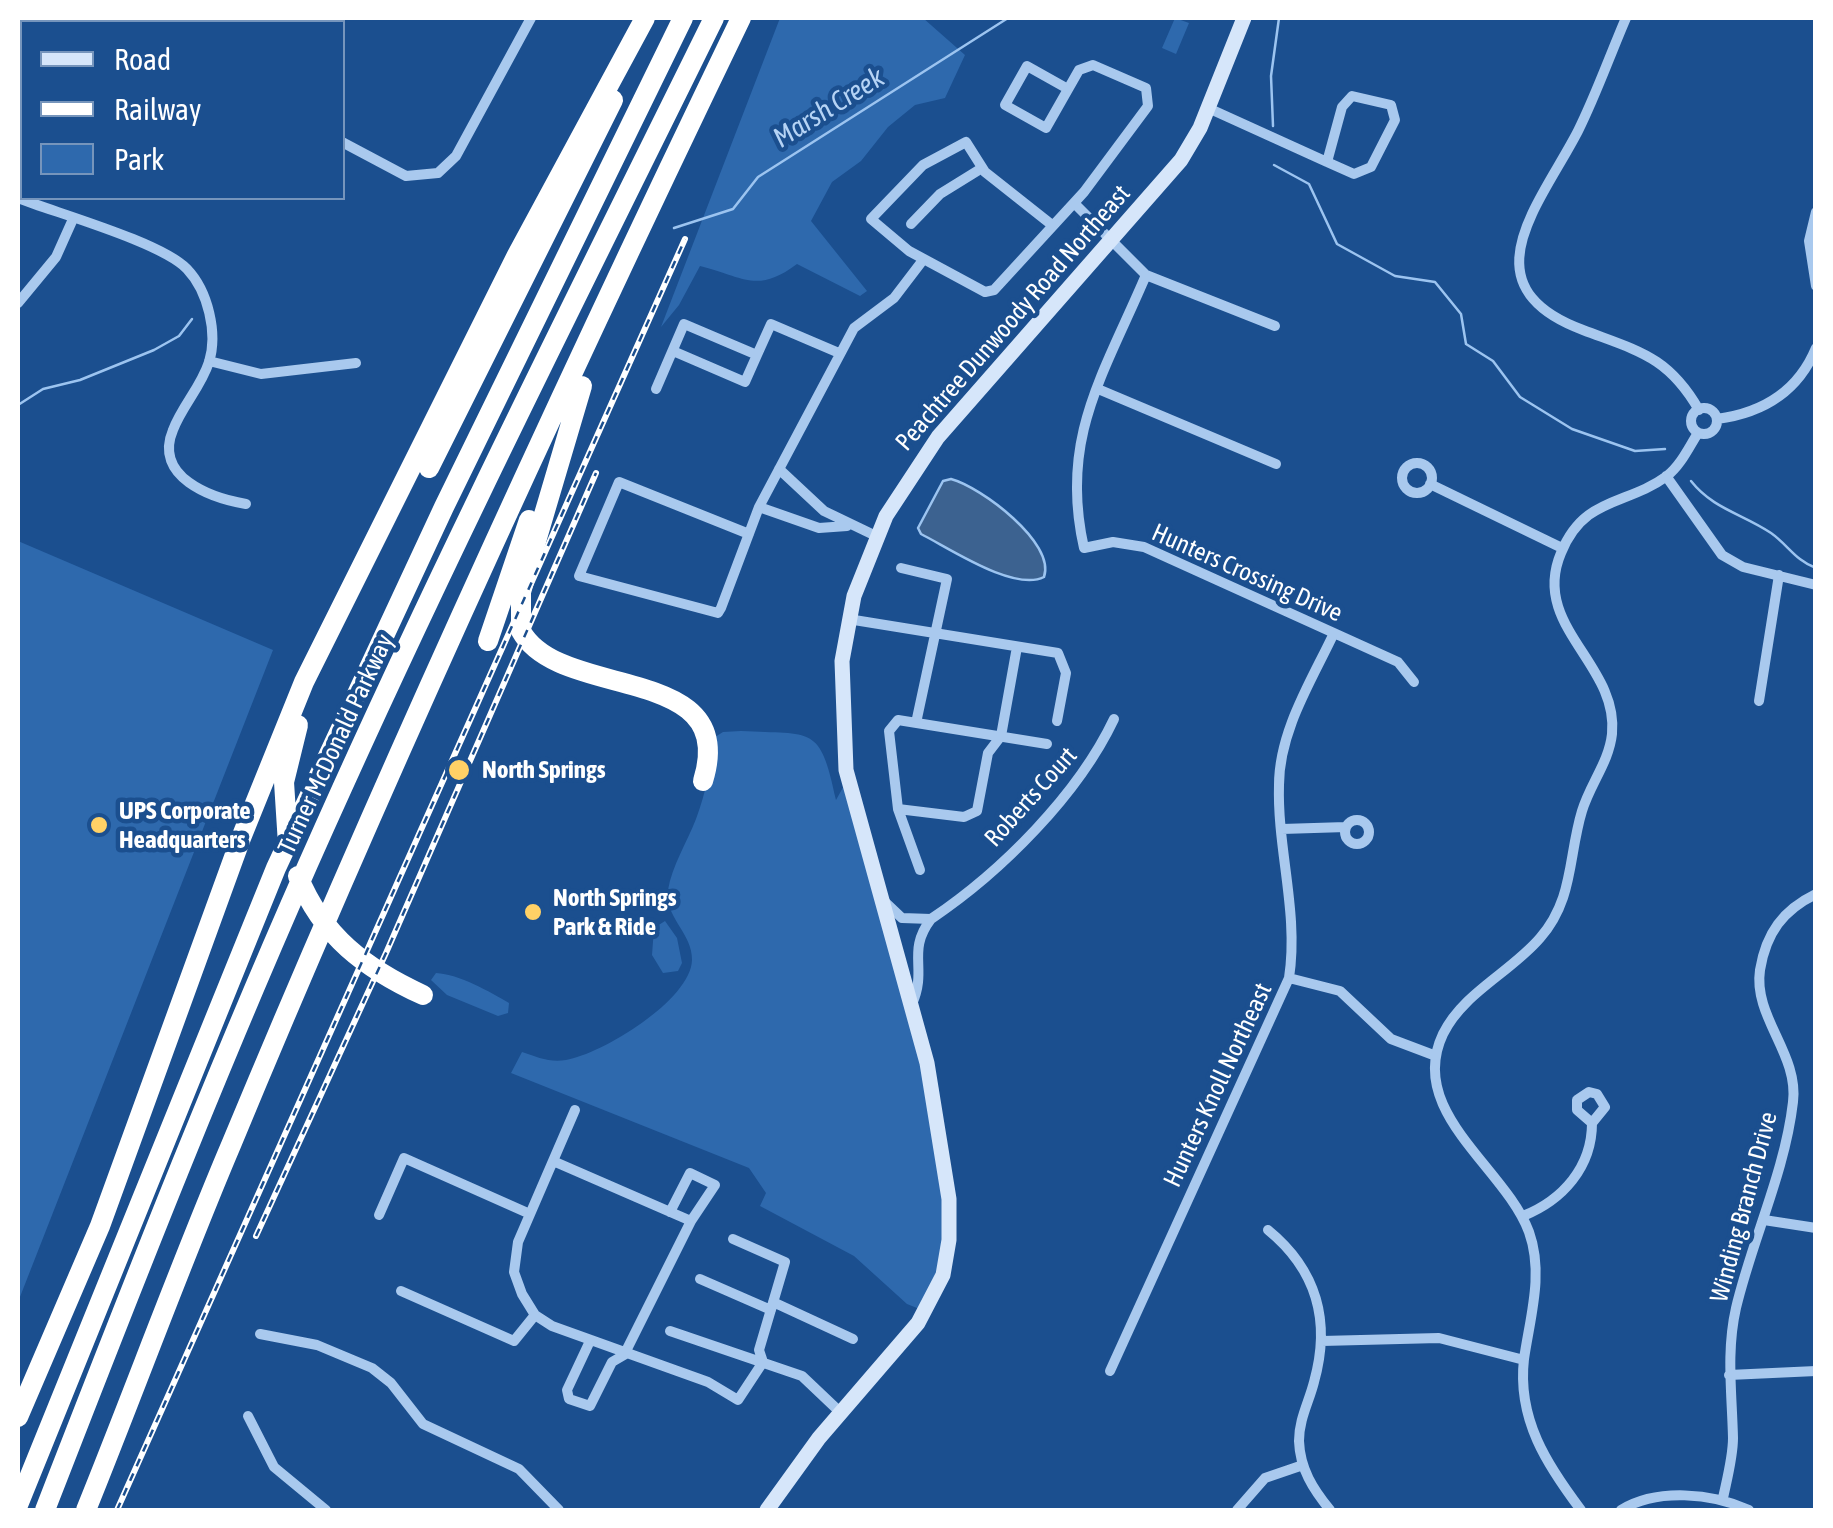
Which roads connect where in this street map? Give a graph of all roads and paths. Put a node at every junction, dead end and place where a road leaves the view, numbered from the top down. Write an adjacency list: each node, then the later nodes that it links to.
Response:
1 (531, 18): 12 (street)
2 (645, 18): 109 (highway)
3 (653, 18): 77 (highway)
4 (683, 18): 112 (highway, Turner McDonald Parkway)
5 (714, 18): 113 (highway, Turner McDonald Parkway)
6 (741, 18): 9 (highway)
7 (1244, 18): 11 (street, Peachtree Dunwoody Road Northeast)
8 (1626, 18): 35 (street)
9 (728, 46): 38 (highway); 114 (highway)
10 (1068, 89): 10 (street); 16 (street)
11 (1208, 108): 13 (street); 21 (street, Peachtree Dunwoody Road Northeast)
12 (345, 144)
13 (1326, 162): 13 (street)
14 (982, 168): 19 (street); 20 (street); 22 (street)
15 (23, 200): 18 (street)
16 (1074, 203): 20 (street); 21 (street)
17 (1816, 212): 24 (street)
18 (73, 220): 25 (street); 31 (street)
19 (911, 224)
20 (1052, 226): 22 (street)
21 (1114, 240): 23 (street); 51 (street, Peachtree Dunwoody Road Northeast)
22 (923, 260): 29 (street)
23 (1146, 275): 26 (street); 34 (street, Hunters Crossing Drive)
24 (1816, 286)
25 (18, 303)
26 (1275, 326)
27 (1816, 348): 36 (street)
28 (672, 351): 30 (street); 30 (street); 33 (street)
29 (839, 353): 30 (street); 40 (street)
30 (757, 356)
31 (209, 361): 32 (street); 44 (street)
32 (356, 363)
33 (656, 389)
34 (1098, 389): 39 (street); 57 (street, Hunters Crossing Drive)
35 (1699, 410): 36 (street); 37 (street)
36 (1717, 419): 37 (street)
37 (1698, 432): 41 (street)
38 (564, 434): 59 (highway); 68 (highway)
39 (1276, 464)
40 (780, 469): 43 (street); 45 (street)
41 (1666, 476): 52 (street); 54 (street)
42 (1430, 484): 52 (street)
43 (807, 498): 46 (street); 47 (street)
44 (246, 504)
45 (759, 507): 47 (street); 50 (street)
46 (824, 512): 48 (street); 49 (street)
47 (796, 522): 49 (street)
48 (847, 526): 49 (street); 51 (street)
49 (819, 528)
50 (749, 534): 50 (street)
51 (876, 536): 56 (street, Peachtree Dunwoody Road Northeast)
52 (1562, 548): 79 (street)
53 (902, 568): 58 (street)
54 (1779, 575): 55 (street); 62 (street)
55 (1816, 585)
56 (848, 619): 58 (street); 74 (street, Peachtree Dunwoody Road Northeast)
57 (1334, 632): 61 (street, Hunters Crossing Drive); 71 (street, Hunters Knoll Northeast)
58 (938, 634): 60 (street); 65 (street)
59 (488, 641)
60 (1017, 647): 64 (street); 66 (street)
61 (1414, 682)
62 (1759, 701)
63 (1114, 718): 75 (street, Roberts Court)
64 (1056, 721)
65 (916, 723): 66 (street); 69 (street)
66 (1001, 736): 67 (street); 69 (street)
67 (1047, 744)
68 (703, 781)
69 (898, 808): 72 (street)
70 (1346, 826): 71 (street)
71 (1282, 829): 76 (street, Hunters Knoll Northeast)
72 (920, 870)
73 (1816, 894): 87 (street, Winding Branch Drive)
74 (880, 897): 75 (street); 78 (street, Peachtree Dunwoody Road Northeast)
75 (931, 919): 78 (street, Peachtree Dunwoody Road Northeast)
76 (1289, 978): 79 (street); 104 (street, Hunters Knoll Northeast)
77 (423, 995)
78 (912, 1005): 107 (street, Peachtree Dunwoody Road Northeast)
79 (1436, 1056): 86 (street)
80 (575, 1110): 82 (street)
81 (1592, 1123): 86 (street)
82 (553, 1161): 83 (street); 85 (street)
83 (670, 1212): 88 (street); 88 (street)
84 (379, 1214): 85 (street)
85 (530, 1214): 95 (street)
86 (1523, 1216): 102 (street)
87 (1764, 1220): 89 (street); 106 (street, Winding Branch Drive)
88 (691, 1221): 101 (street)
89 (1816, 1228)
90 (1268, 1230): 100 (street)
91 (733, 1239): 94 (street)
92 (700, 1279): 94 (street)
93 (401, 1291): 95 (street)
94 (772, 1306): 98 (street); 103 (street)
95 (536, 1315): 99 (street)
96 (670, 1331): 103 (street)
97 (260, 1334): 116 (street)
98 (853, 1339)
99 (590, 1341): 101 (street); 101 (street)
100 (1322, 1341): 102 (street); 110 (street)
101 (624, 1355): 103 (street)
102 (1524, 1360): 120 (street)
103 (763, 1362): 107 (street)
104 (1110, 1371)
105 (1816, 1371): 106 (street)
106 (1728, 1375): 111 (street, Winding Branch Drive)
107 (841, 1412): 117 (street, Peachtree Dunwoody Road Northeast)
108 (248, 1416): 115 (street)
109 (18, 1418)
110 (1302, 1464): 118 (street); 119 (street)
111 (1723, 1498): 121 (street); 122 (street)
112 (18, 1505)
113 (45, 1510)
114 (86, 1510)
115 (326, 1510)
116 (559, 1510)
117 (767, 1510)
118 (1237, 1510)
119 (1330, 1510)
120 (1581, 1510)
121 (1621, 1510)
122 (1749, 1510)

